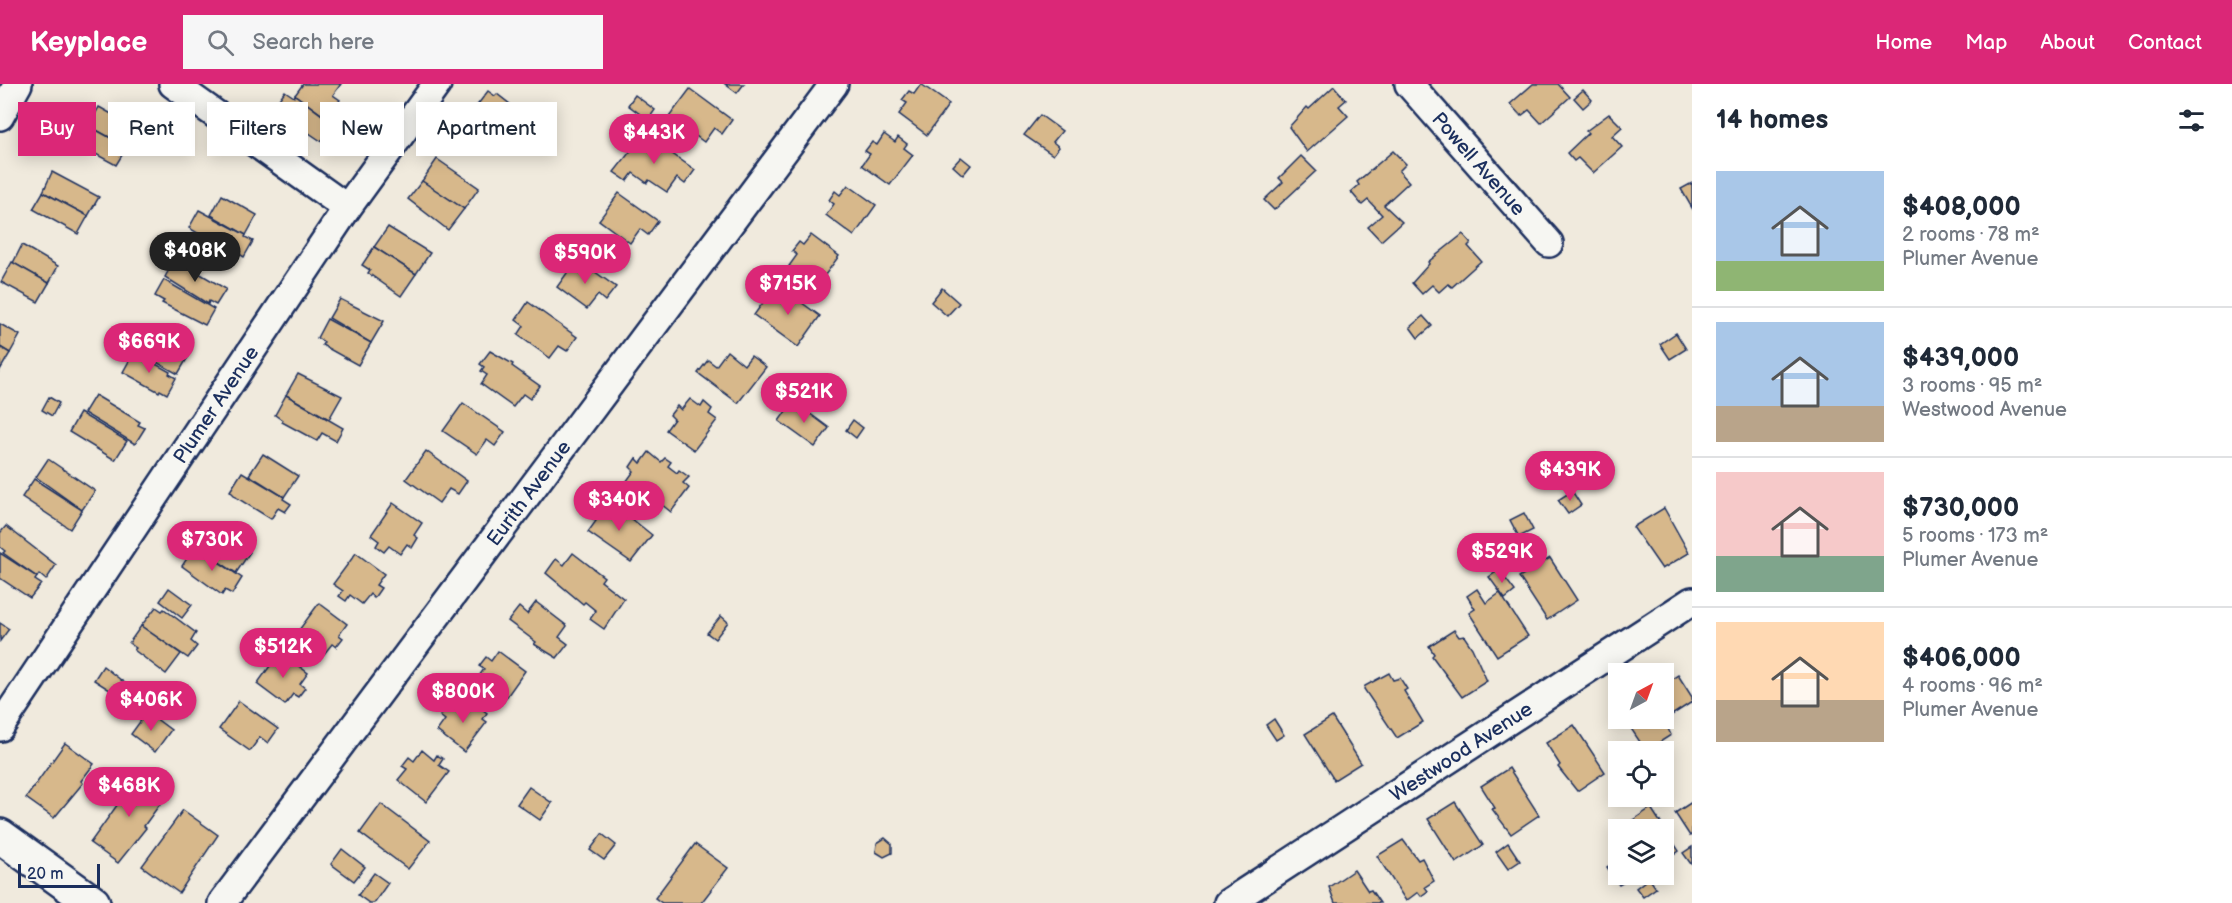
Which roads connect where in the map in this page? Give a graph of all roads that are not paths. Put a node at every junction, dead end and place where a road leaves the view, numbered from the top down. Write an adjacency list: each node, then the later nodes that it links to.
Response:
1 (18, 84): 6 (street)
2 (172, 84): 7 (street)
3 (437, 84): 7 (street, Plumer Avenue)
4 (834, 84): 13 (street, Eurith Avenue)
5 (1410, 84): 8 (street, Powell Avenue)
6 (0, 116)
7 (347, 208): 10 (street, Plumer Avenue)
8 (1549, 243)
9 (1692, 601): 14 (street, Westwood Avenue)
10 (0, 727)
11 (0, 836): 12 (street)
12 (93, 903)
13 (222, 903)
14 (1228, 903)

